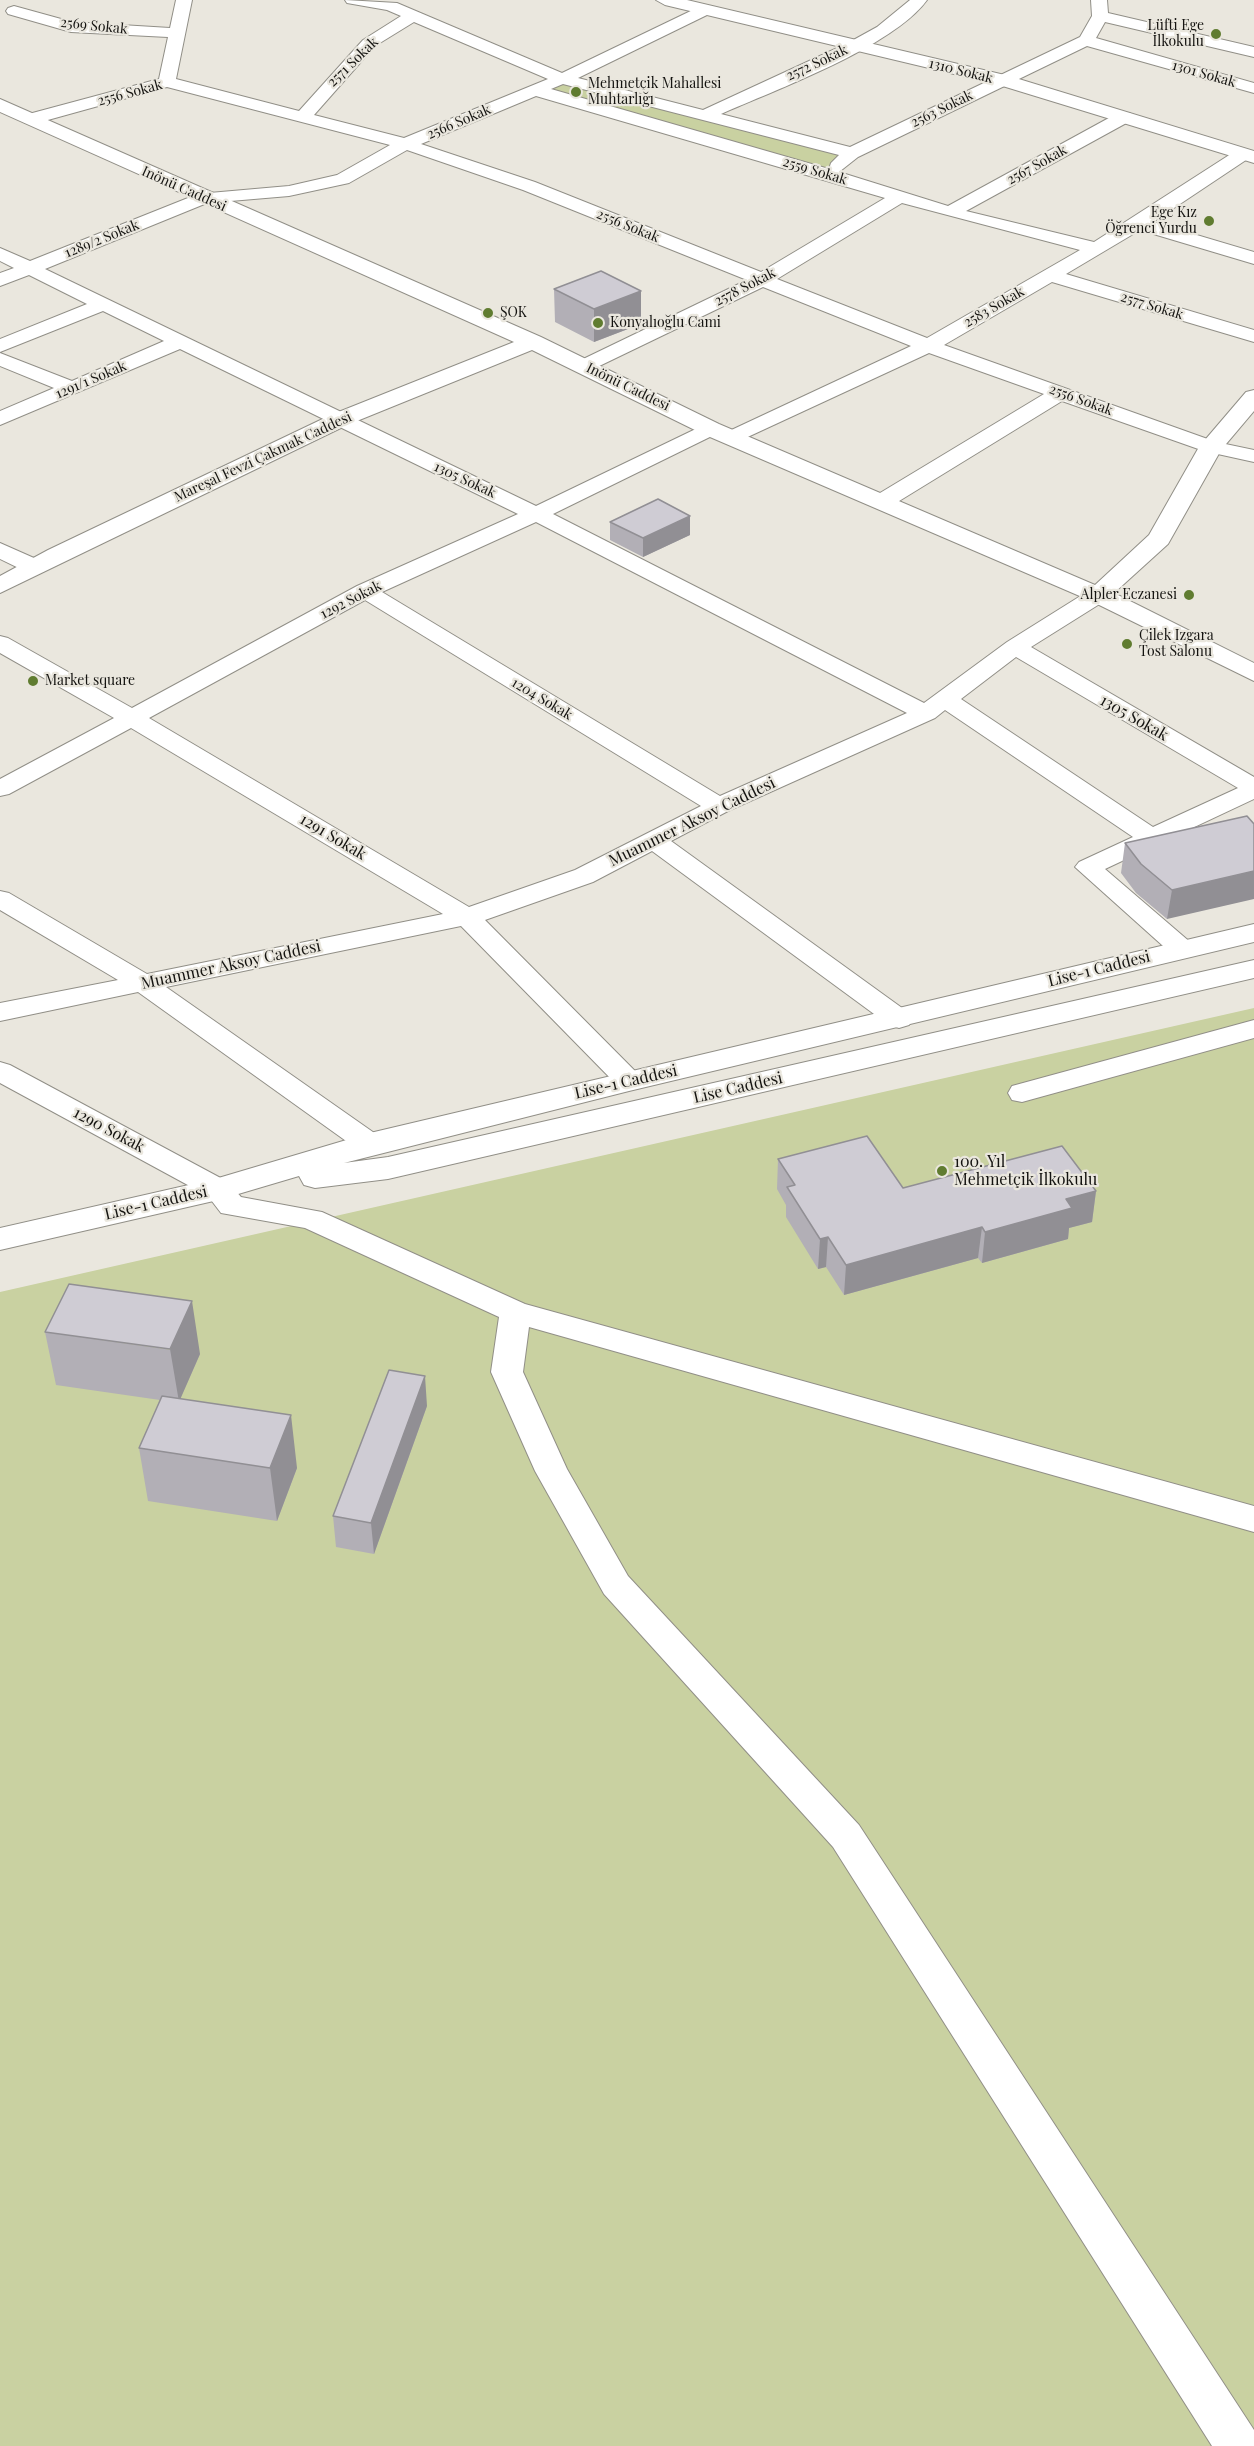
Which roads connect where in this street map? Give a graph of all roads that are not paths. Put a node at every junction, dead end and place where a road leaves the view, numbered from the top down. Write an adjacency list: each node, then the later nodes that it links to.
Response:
1 (184, 0): 10 (street)
2 (353, 0): 9 (street, 2559 Sokak)
3 (665, 0): 7 (street, 1310 Sokak)
4 (919, 0): 12 (street, 2572 Sokak)
5 (40, 3): 8 (street)
6 (1099, 8): 11 (street); 13 (street)
7 (705, 10): 12 (street, 1310 Sokak); 14 (street, 2566 Sokak)
8 (7, 13): 10 (street, 2569 Sokak)
9 (413, 15): 14 (street, 2559 Sokak); 22 (street, 2571 Sokak)
10 (177, 33): 16 (street)
11 (1086, 40): 15 (street, 2563 Sokak); 17 (street, 1301 Sokak)
12 (857, 45): 15 (street, 1310 Sokak); 20 (street, 2572 Sokak)
13 (1254, 52)
14 (562, 79): 18 (street, 2566 Sokak); 20 (street, 2559 Sokak)
15 (1002, 80): 21 (street, 1310 Sokak); 25 (street, 2563 Sokak)
16 (167, 82): 22 (street, 2556 Sokak); 23 (street, 2556 Sokak)
17 (1254, 88)
18 (535, 90): 24 (street, 2566 Sokak); 27 (street, 2559 Sokak)
19 (0, 105): 23 (street, Inönü Caddesi)
20 (707, 114): 25 (street, 2559 Sokak)
21 (1124, 117): 26 (street, 1310 Sokak); 30 (street, 2567 Sokak)
22 (301, 118): 24 (street, 2556 Sokak)
23 (31, 119): 29 (street, Inönü Caddesi)
24 (405, 144): 29 (street, 2566 Sokak); 38 (street, 2556 Sokak)
25 (852, 153): 27 (street, 2563 Sokak)
26 (1248, 155): 31 (street, 2583 Sokak)
27 (828, 174): 28 (street, 2559 Sokak)
28 (899, 197): 30 (street, 2559 Sokak); 38 (street, 2578 Sokak)
29 (204, 198): 35 (street, 1289/2 Sokak); 42 (street, Inönü Caddesi)
30 (950, 212): 32 (street, 2559 Sokak)
31 (1138, 224): 32 (street, 2583 Sokak); 34 (street)
32 (1096, 248): 36 (street, 2583 Sokak)
33 (0, 254): 35 (street, 1305 Sokak)
34 (1254, 258)
35 (29, 269): 37 (street, 1289/2 Sokak); 39 (street, 1305 Sokak)
36 (1049, 275): 40 (street, 2577 Sokak); 44 (street, 2583 Sokak)
37 (0, 280)
38 (762, 280): 44 (street, 2556 Sokak); 46 (street, 2578 Sokak)
39 (104, 304): 41 (street, 1305 Sokak); 43 (street)
40 (1254, 336)
41 (181, 341): 47 (street, 1291/1 Sokak); 51 (street, 1305 Sokak)
42 (533, 342): 46 (street, Inönü Caddesi); 51 (street, Mareşal Fevzi Çakmak Caddesi)
43 (0, 346)
44 (928, 346): 48 (street, 2556 Sokak); 52 (street, 2583 Sokak)
45 (0, 359): 47 (street)
46 (584, 366): 52 (street, Inönü Caddesi)
47 (72, 388): 50 (street, 1291/1 Sokak)
48 (1060, 393): 53 (street, 2556 Sokak); 55 (street)
49 (1254, 397): 53 (street, Muammer Aksoy Caddesi)
50 (0, 419)
51 (339, 420): 56 (street, 1305 Sokak); 58 (street, Mareşal Fevzi Çakmak Caddesi)
52 (722, 433): 55 (street, Inönü Caddesi); 56 (street, 1292 Sokak)
53 (1211, 447): 54 (street, 2556 Sokak); 61 (street, Muammer Aksoy Caddesi)
54 (1254, 456)
55 (884, 501): 61 (street, Inönü Caddesi)
56 (536, 514): 60 (street, 1292 Sokak); 65 (street, 1305 Sokak)
57 (0, 550): 58 (street)
58 (35, 567): 59 (street, Mareşal Fevzi Çakmak Caddesi)
59 (0, 586)
60 (365, 591): 66 (street, 1292 Sokak); 69 (street, 1204 Sokak)
61 (1098, 595): 63 (street, Muammer Aksoy Caddesi); 64 (street, Inönü Caddesi)
62 (0, 643): 66 (street, 1291 Sokak)
63 (1015, 647): 65 (street, Muammer Aksoy Caddesi); 67 (street, 1305 Sokak)
64 (1254, 673)
65 (935, 706): 69 (street, Muammer Aksoy Caddesi); 70 (street, 1305 Sokak)
66 (132, 718): 68 (street, 1292 Sokak); 73 (street, 1291 Sokak)
67 (1254, 788): 70 (street, 1305 Sokak)
68 (0, 789)
69 (719, 806): 71 (street, Muammer Aksoy Caddesi)
70 (1149, 836): 75 (street, 1305 Sokak)
71 (653, 840): 73 (street, Muammer Aksoy Caddesi); 79 (street)
72 (0, 899): 77 (street)
73 (467, 917): 77 (street, Muammer Aksoy Caddesi); 82 (street, 1291 Sokak)
74 (1254, 933): 75 (street, Lise-1 Caddesi)
75 (1181, 948): 79 (street, Lise-1 Caddesi)
76 (1254, 969): 85 (street, Lise Caddesi)
77 (143, 983): 78 (street, Muammer Aksoy Caddesi); 84 (street)
78 (0, 1012)
79 (899, 1019): 82 (street, Lise-1 Caddesi)
80 (1254, 1029): 83 (street)
81 (0, 1071): 85 (street, 1290 Sokak)
82 (629, 1081): 84 (street, Lise-1 Caddesi)
83 (1022, 1093)
84 (370, 1144): 85 (street, Lise-1 Caddesi)
85 (218, 1189): 86 (street, Lise-1 Caddesi); 87 (street, 1290 Sokak)
86 (0, 1239)
87 (515, 1312): 88 (street, 1290 Sokak); 89 (street)
88 (1254, 1519)
89 (1238, 2446)

